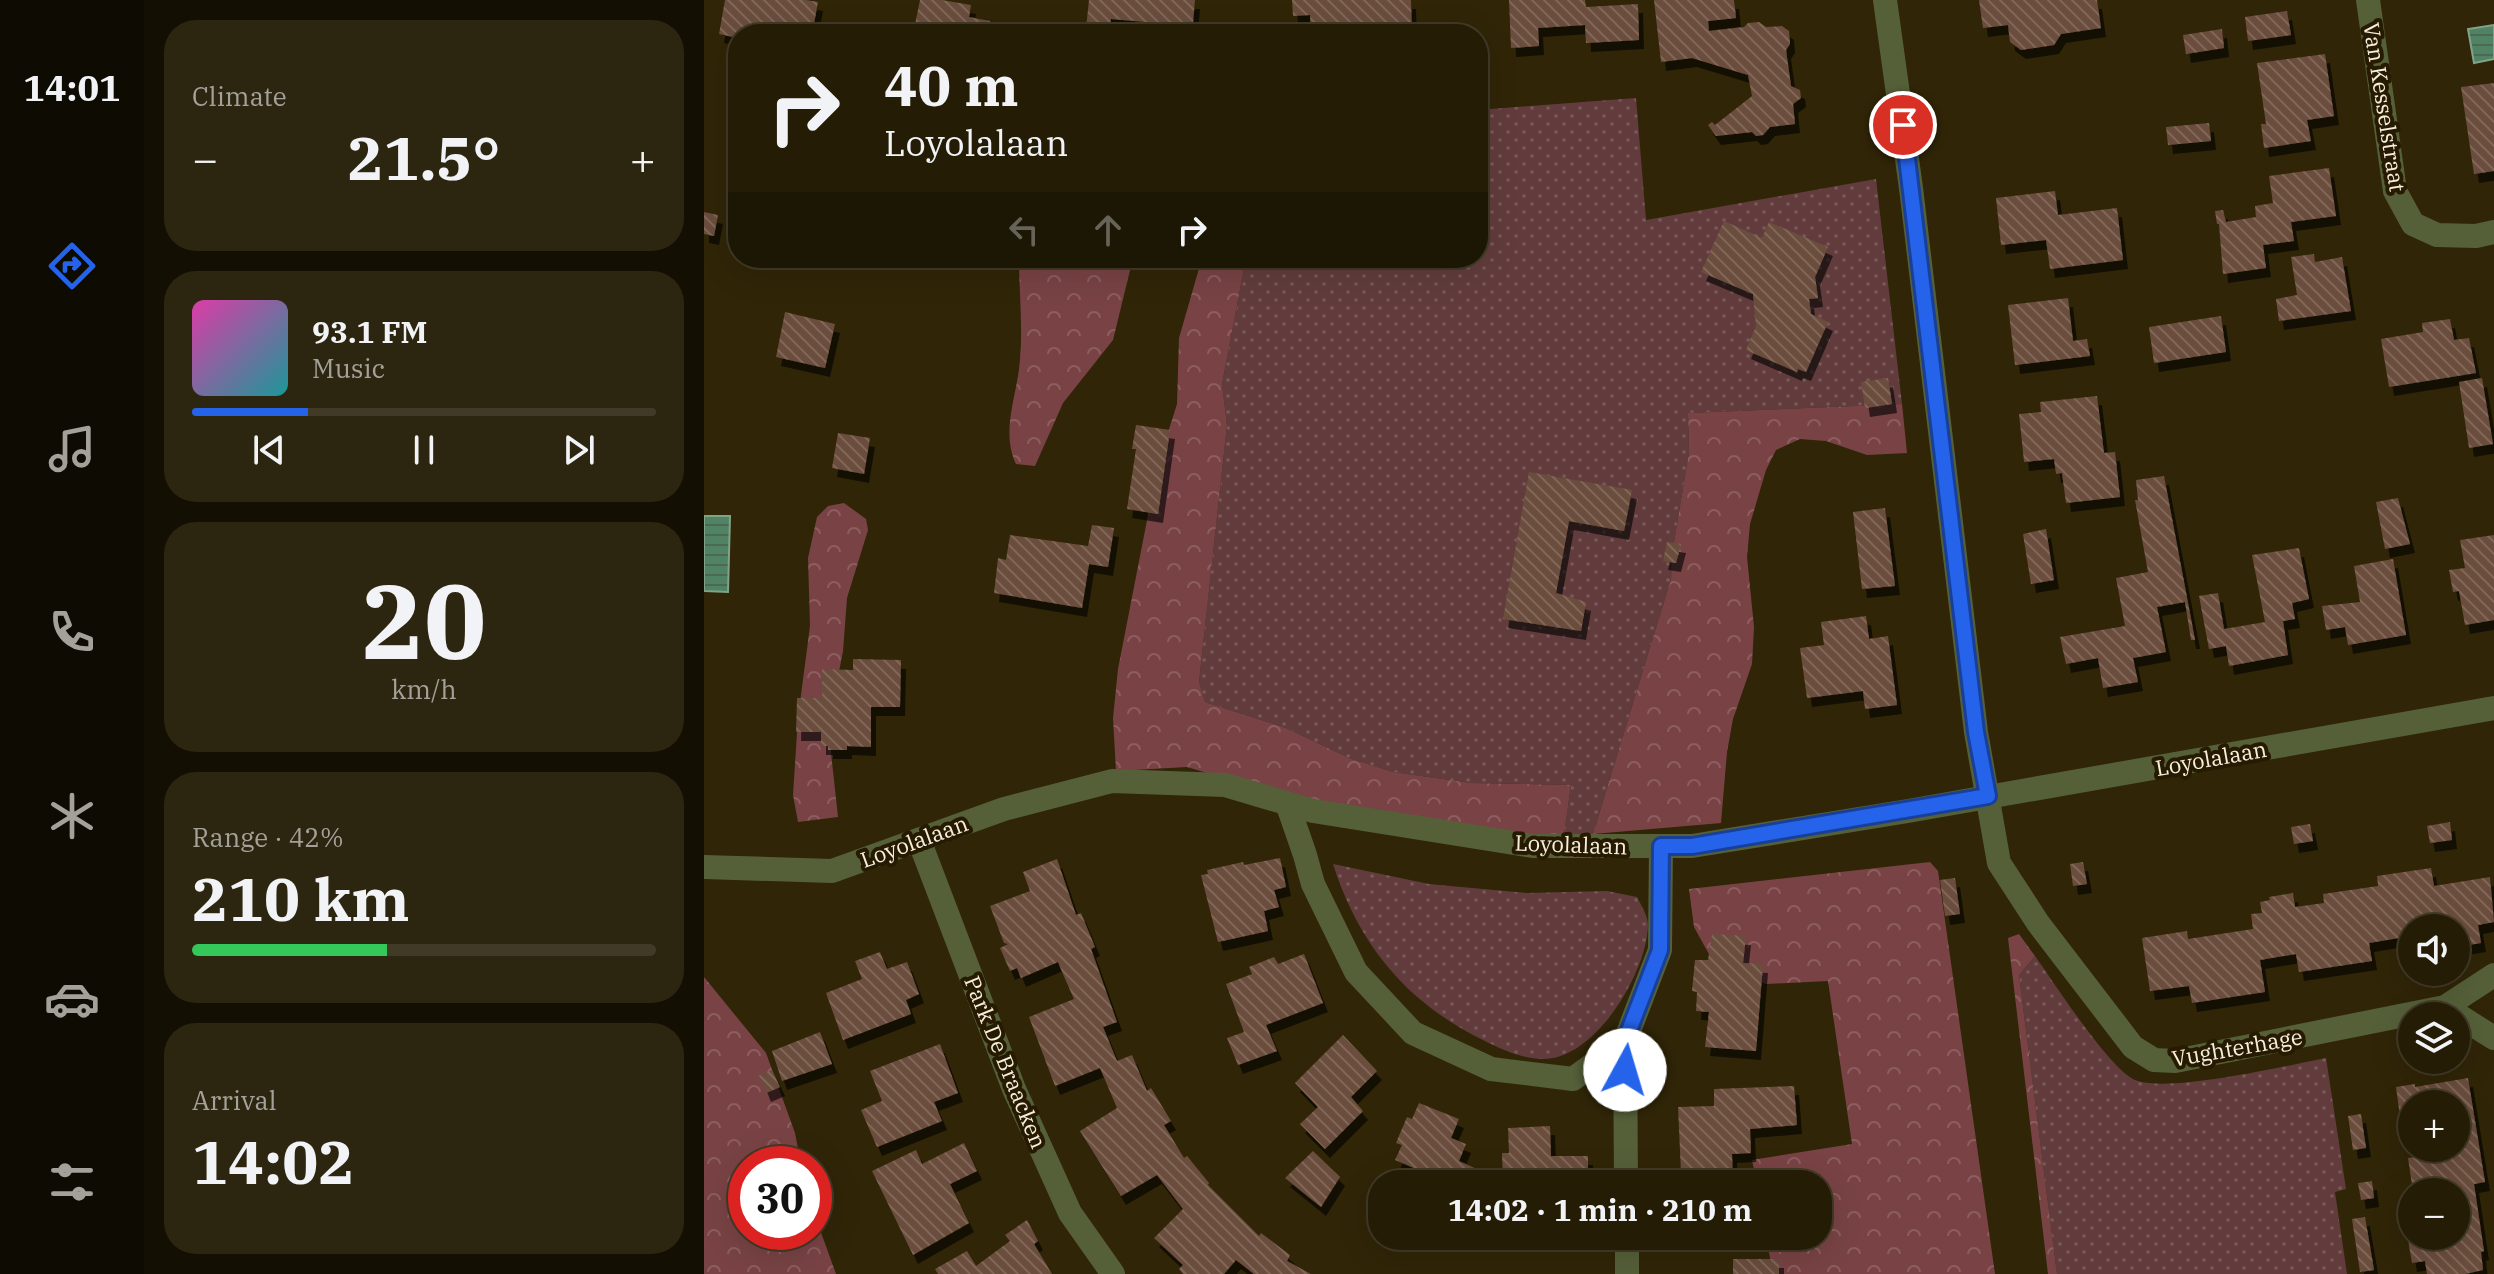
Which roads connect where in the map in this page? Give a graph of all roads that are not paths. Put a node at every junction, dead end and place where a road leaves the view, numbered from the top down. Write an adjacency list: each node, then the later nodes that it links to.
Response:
1 (1885, 0): 5 (street, Vughterhage)
2 (2368, 0): 3 (street, Van Kesselstraat)
3 (2494, 232)
4 (2494, 708): 5 (street, Loyolalaan)
5 (1988, 796): 8 (street, Loyolalaan); 12 (street, Vughterhage)
6 (1287, 803): 7 (street, Loyolalaan); 8 (street, Loyolalaan); 15 (street)
7 (919, 840): 9 (street, Loyolalaan); 18 (street, Park De Braacken)
8 (1661, 846): 15 (street)
9 (704, 867)
10 (2494, 975): 11 (street, Vughterhage)
11 (2453, 1002)
12 (2398, 1016)
13 (2470, 1023): 14 (street)
14 (2494, 1038)
15 (1625, 1041): 16 (street)
16 (1626, 1170)
17 (1627, 1250): 19 (street)
18 (1113, 1274)
19 (1627, 1274)

